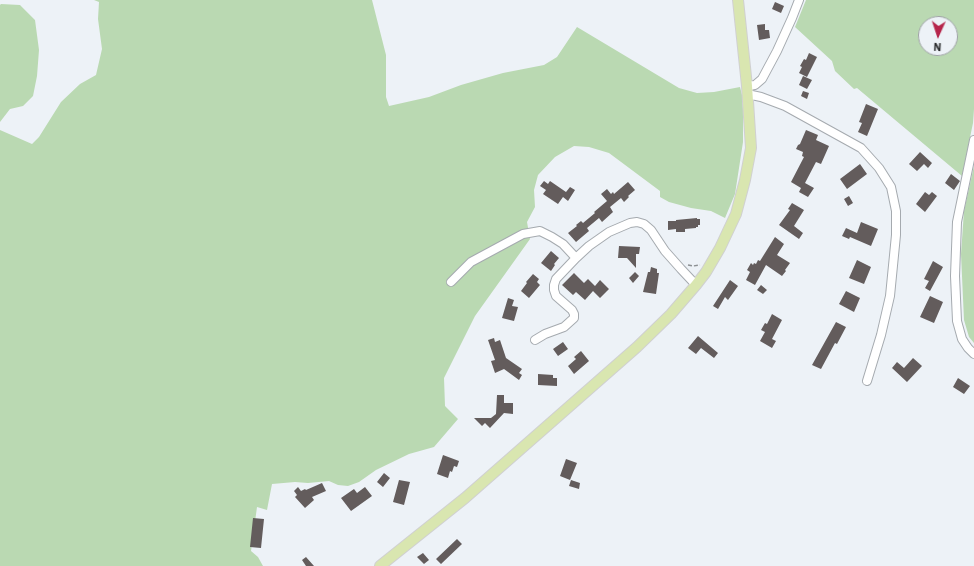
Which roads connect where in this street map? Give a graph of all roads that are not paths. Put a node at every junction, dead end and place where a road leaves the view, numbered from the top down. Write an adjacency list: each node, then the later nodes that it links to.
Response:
1 (738, 0): 3 (main road)
2 (799, 0): 3 (street)
3 (747, 90): 7 (main road); 10 (street)
4 (974, 140): 9 (street)
5 (576, 258): 6 (street); 7 (street); 8 (street)
6 (451, 282)
7 (696, 285): 11 (main road)
8 (535, 340)
9 (974, 354)
10 (867, 381)
11 (380, 566)

